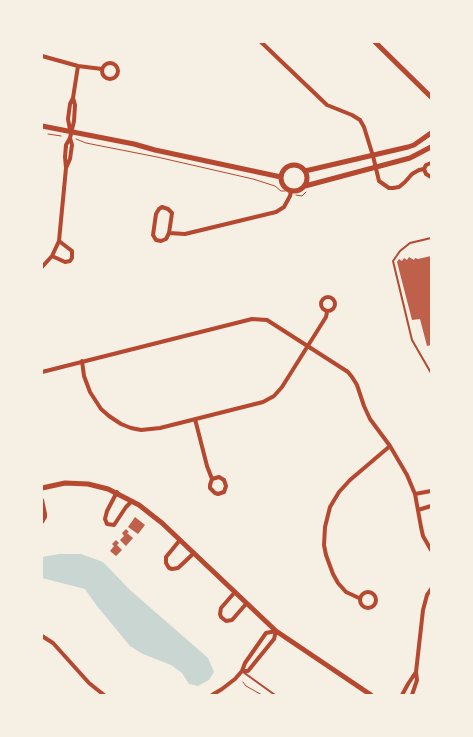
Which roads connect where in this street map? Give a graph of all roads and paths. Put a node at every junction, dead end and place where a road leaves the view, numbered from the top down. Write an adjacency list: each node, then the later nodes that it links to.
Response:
1 (261, 42): 12 (street)
2 (374, 42): 6 (street)
3 (42, 56): 4 (street)
4 (78, 66): 5 (street); 9 (street)
5 (102, 69): 5 (street)
6 (431, 97)
7 (42, 126): 9 (street)
8 (431, 133): 12 (street)
9 (70, 136): 17 (street); 24 (street)
10 (82, 141): 20 (path)
11 (431, 147): 14 (street)
12 (373, 156): 14 (street); 16 (street)
13 (431, 163): 15 (street)
14 (375, 167): 15 (street); 19 (street)
15 (424, 170): 18 (street)
16 (305, 171): 17 (street); 19 (street)
17 (281, 177): 21 (street)
18 (431, 177)
19 (305, 186): 21 (street)
20 (281, 191)
21 (291, 191): 22 (street)
22 (169, 233): 22 (street)
23 (431, 238): 31 (lane)
24 (59, 240): 25 (street); 25 (street)
25 (52, 256): 26 (street)
26 (42, 267)
27 (327, 312): 28 (street)
28 (308, 346): 29 (street); 32 (street); 33 (street)
29 (82, 361): 30 (street); 32 (street)
30 (42, 372)
31 (431, 373)
32 (195, 419): 34 (street)
33 (390, 446): 38 (street); 49 (street)
34 (212, 479): 34 (street)
35 (42, 488): 37 (street)
36 (431, 491): 38 (street)
37 (117, 492): 40 (street); 40 (street)
38 (415, 494): 42 (street)
39 (42, 500): 43 (street)
40 (132, 501): 44 (street)
41 (431, 506): 42 (street)
42 (418, 510): 45 (street)
43 (42, 522)
44 (180, 540): 46 (street); 46 (street)
45 (431, 550)
46 (194, 553): 48 (street)
47 (431, 589): 54 (street)
48 (235, 592): 50 (street); 50 (street)
49 (359, 598): 49 (street)
50 (246, 604): 51 (street)
51 (276, 631): 53 (street); 53 (street); 60 (street)
52 (42, 636): 56 (street)
53 (242, 671): 57 (street); 59 (lane)
54 (416, 672): 61 (street); 62 (street)
55 (243, 682): 58 (path)
56 (104, 695)
57 (212, 695)
58 (262, 695)
59 (275, 695)
60 (371, 695)
61 (402, 695)
62 (412, 695)

